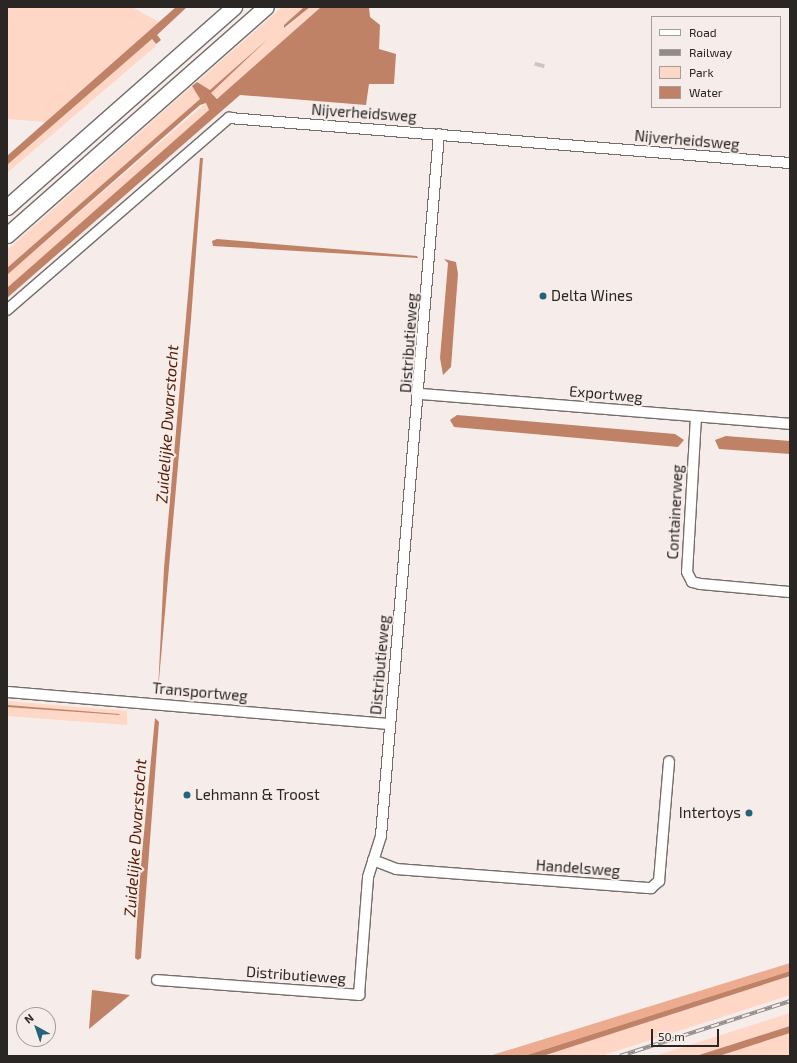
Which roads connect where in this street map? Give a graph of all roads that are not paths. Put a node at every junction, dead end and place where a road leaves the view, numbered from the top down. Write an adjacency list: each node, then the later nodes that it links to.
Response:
1 (230, 7): 4 (highway)
2 (234, 7): 4 (highway)
3 (266, 7): 8 (highway)
4 (197, 40): 7 (highway)
5 (439, 134): 6 (street, Nijverheidsweg); 9 (street, Nijverheidsweg); 10 (street, Distributieweg)
6 (790, 163)
7 (7, 207)
8 (7, 235)
9 (7, 310)
10 (420, 394): 11 (street, Exportweg); 15 (street, Distributieweg)
11 (696, 417): 12 (street, Exportweg); 13 (street, Containerweg)
12 (790, 424)
13 (790, 592)
14 (7, 692): 15 (street, Transportweg)
15 (390, 724): 17 (street, Distributieweg)
16 (669, 761): 17 (street, Handelsweg)
17 (373, 860): 18 (street, Distributieweg)
18 (157, 980)

